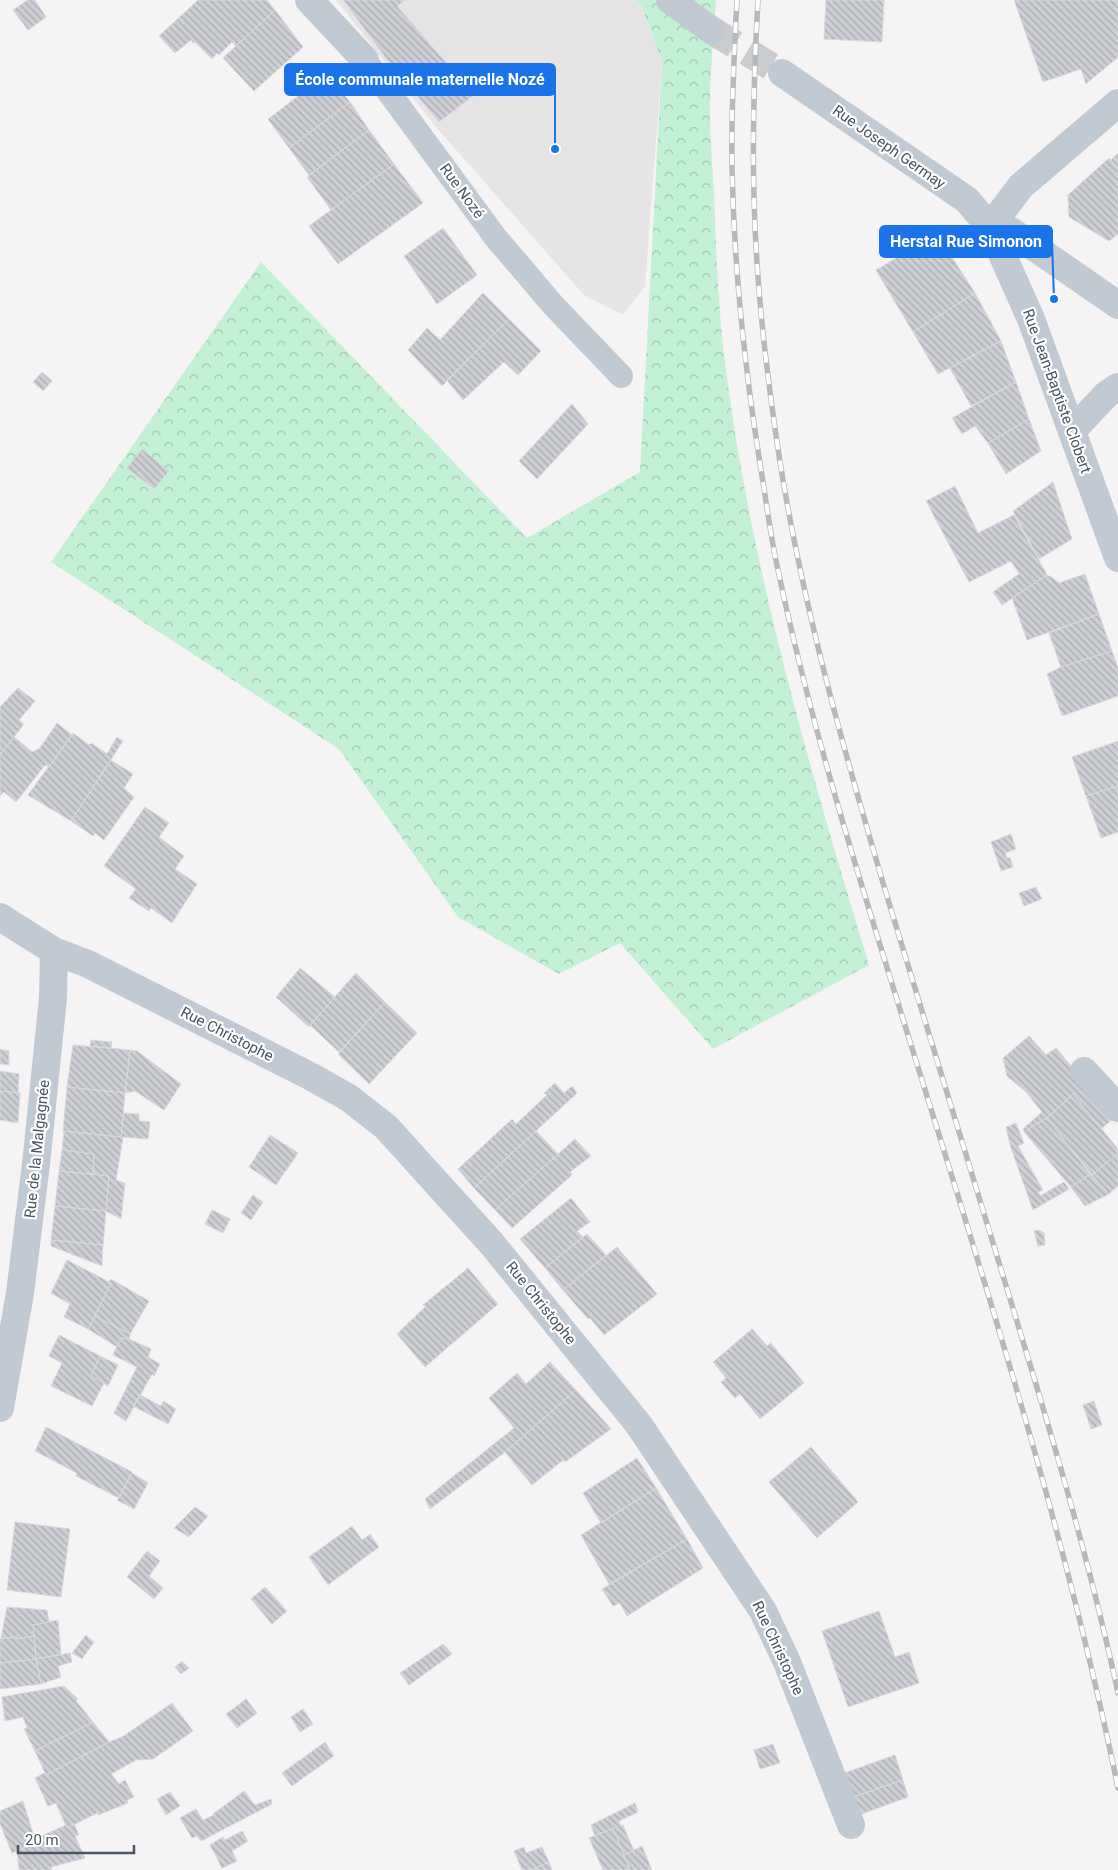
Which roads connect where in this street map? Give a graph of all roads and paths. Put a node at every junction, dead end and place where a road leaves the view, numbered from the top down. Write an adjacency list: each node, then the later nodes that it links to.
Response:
1 (310, 0): 4 (street, Rue Nozé)
2 (670, 0): 3 (street)
3 (712, 30)
4 (365, 60): 9 (lane, Rue Nozé)
5 (782, 73): 7 (street, Rue Joseph Germay)
6 (1118, 103): 7 (street)
7 (990, 227): 8 (street); 11 (street, Rue Jean-Baptiste Clobert)
8 (1118, 305)
9 (621, 376)
10 (1118, 387): 11 (street)
11 (1072, 431): 12 (street, Rue Jean-Baptiste Clobert)
12 (1118, 558)
13 (0, 917): 14 (street)
14 (54, 951): 17 (street, Rue de la Malgagnée); 18 (street, Rue Christophe)
15 (1084, 1071): 16 (street)
16 (1118, 1108)
17 (0, 1408)
18 (851, 1825)

